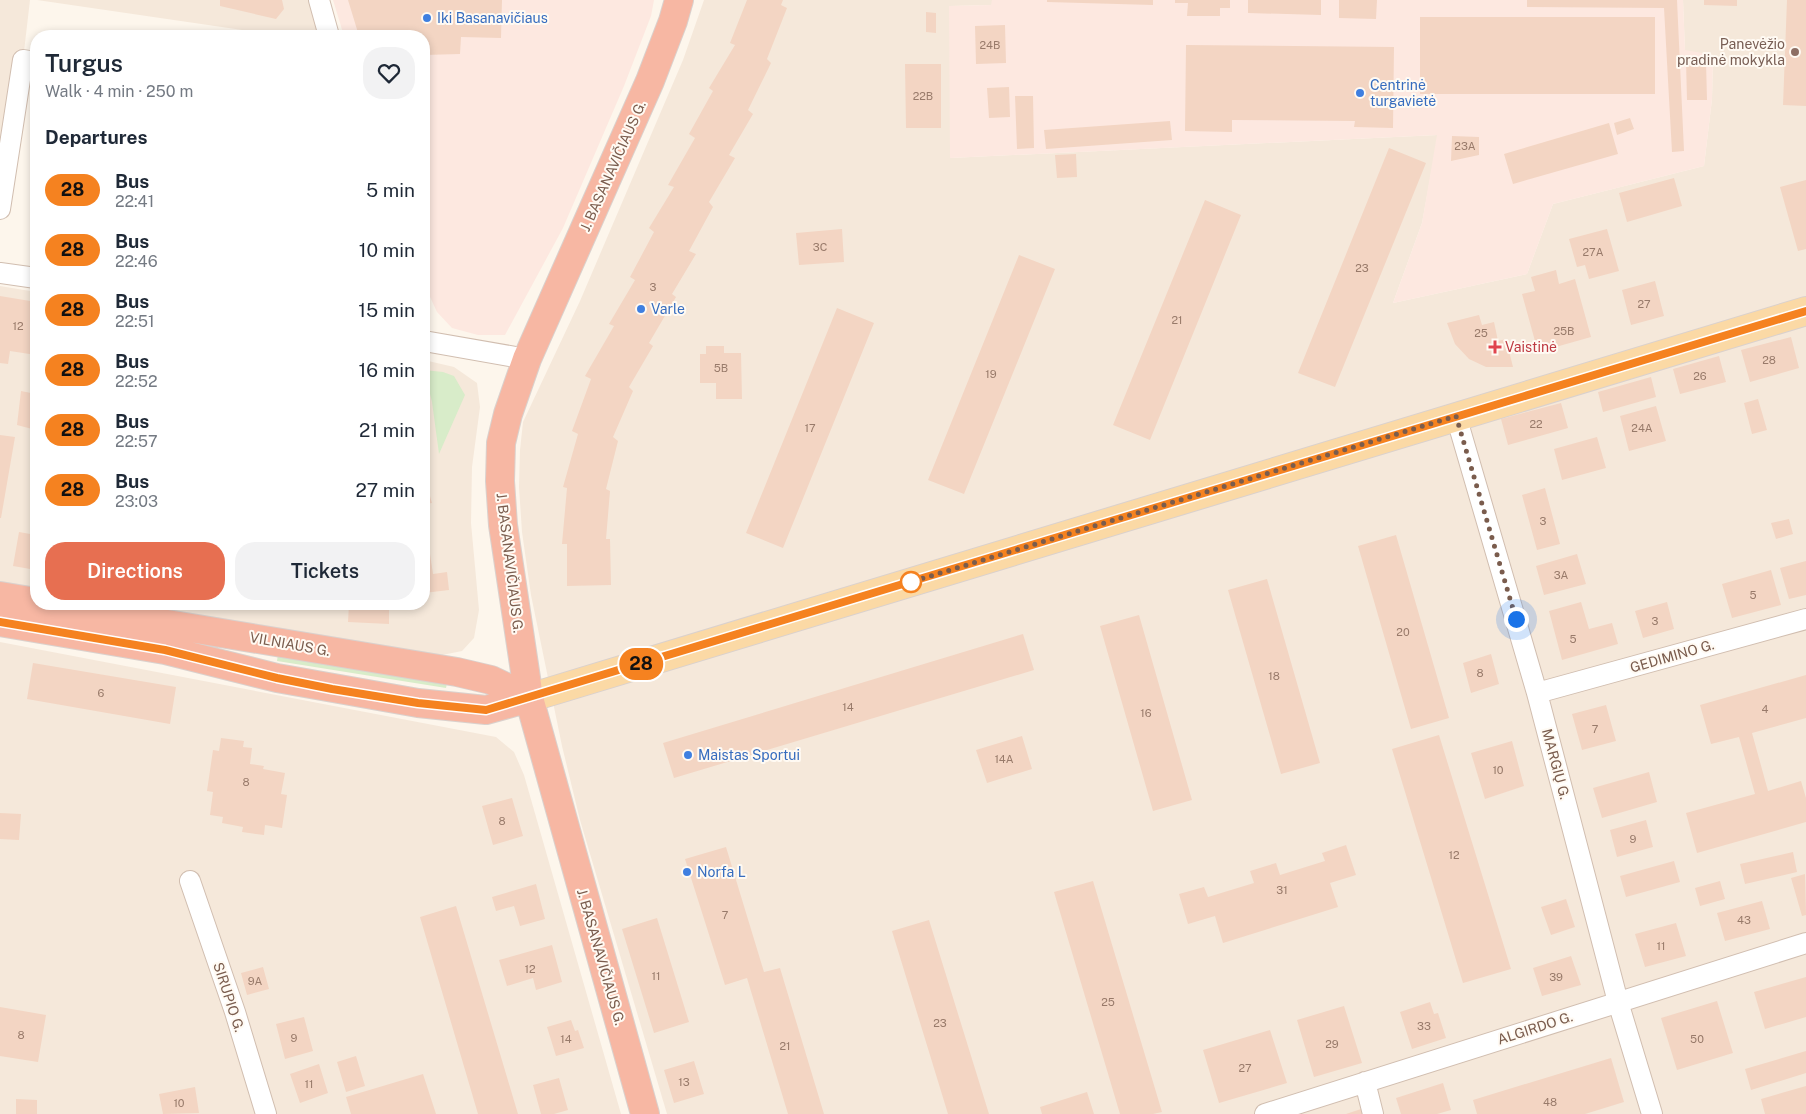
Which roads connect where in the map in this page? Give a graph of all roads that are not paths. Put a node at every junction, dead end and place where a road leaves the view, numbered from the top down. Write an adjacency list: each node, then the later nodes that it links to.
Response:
1 (318, 0): 3 (street)
2 (679, 0): 10 (highway, J. BASANAVIČIAUS G.)
3 (327, 30)
4 (30, 61): 5 (street)
5 (0, 209)
6 (0, 273): 7 (street)
7 (30, 277)
8 (1806, 311): 11 (main road)
9 (430, 341): 10 (street)
10 (527, 359): 18 (highway, J. BASANAVIČIAUS G.)
11 (1456, 416): 17 (street, MARGIŲ G.); 18 (main road)
12 (0, 596): 13 (highway)
13 (30, 601)
14 (82, 610): 18 (highway, VILNIAUS G.)
15 (1806, 618): 17 (street, GEDIMINO G.)
16 (0, 622): 18 (highway)
17 (1537, 693): 21 (street, MARGIŲ G.)
18 (529, 698): 24 (highway, J. BASANAVIČIAUS G.)
19 (190, 881): 23 (street, SIRUPIO G.)
20 (1806, 943): 21 (street, ALGIRDO G.)
21 (1618, 1002): 22 (street, ALGIRDO G.); 27 (street, MARGIŲ G.)
22 (1365, 1082): 25 (street, ALGIRDO G.); 26 (street)
23 (266, 1114)
24 (645, 1114)
25 (1265, 1114)
26 (1373, 1114)
27 (1652, 1114)

